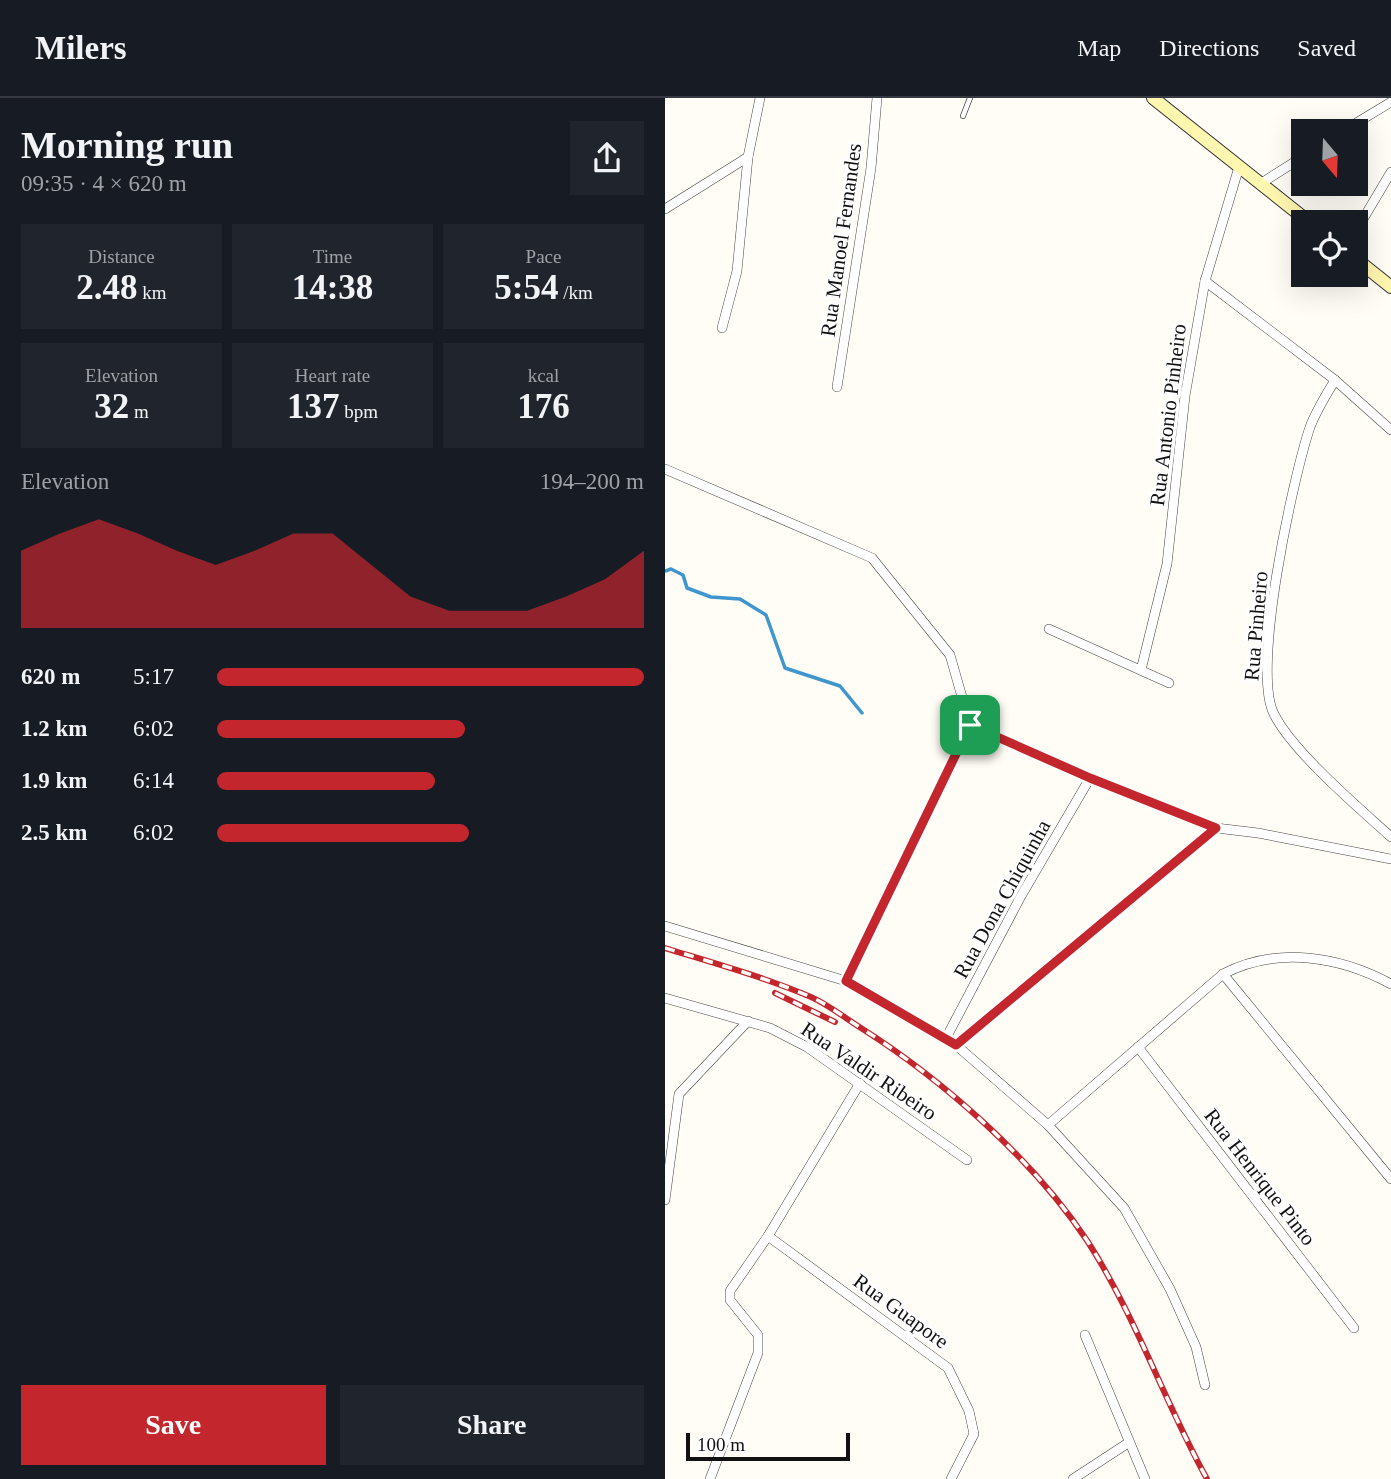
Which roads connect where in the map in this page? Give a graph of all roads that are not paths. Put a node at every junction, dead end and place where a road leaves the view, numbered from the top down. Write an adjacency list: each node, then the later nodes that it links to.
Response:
1 (760, 98): 8 (street)
2 (877, 98): 21 (street, Rua Manoel Fernandes)
3 (969, 98): 6 (lane)
4 (1158, 99): 10 (main road)
5 (1391, 102): 7 (street)
6 (963, 117)
7 (1363, 119)
8 (748, 157): 13 (street); 19 (street)
9 (1291, 164): 12 (street)
10 (1239, 167): 12 (main road); 17 (street, Rua Antonio Pinheiro)
11 (1391, 172): 15 (street)
12 (1260, 184): 14 (main road)
13 (665, 209)
14 (1294, 210)
15 (1368, 211)
16 (1368, 269): 18 (main road)
17 (1205, 281): 20 (street); 25 (street, Rua Antonio Pinheiro)
18 (1391, 287)
19 (722, 328)
20 (1335, 380): 22 (street); 30 (street, Rua Pinheiro)
21 (837, 387)
22 (1391, 430)
23 (665, 469): 27 (street)
24 (1049, 629): 25 (street)
25 (1141, 670): 26 (street)
26 (1170, 683)
27 (970, 725): 28 (street); 34 (street)
28 (1090, 778): 29 (street); 38 (street, Rua Dona Chiquinha)
29 (1216, 828): 31 (street); 39 (street)
30 (1391, 837)
31 (1391, 859)
32 (665, 926): 34 (street)
33 (1223, 974): 35 (street); 40 (street); 44 (street)
34 (846, 981): 38 (street)
35 (1391, 984)
36 (665, 999): 37 (street, Rua Valdir Ribeiro)
37 (748, 1021): 41 (street, Rua Valdir Ribeiro); 45 (street)
38 (946, 1038): 39 (street)
39 (956, 1045): 42 (street)
40 (1138, 1047): 42 (street); 47 (street, Rua Henrique Pinto)
41 (860, 1083): 43 (street, Rua Valdir Ribeiro); 46 (street)
42 (1048, 1125): 49 (street)
43 (967, 1160)
44 (1391, 1180)
45 (665, 1200)
46 (768, 1236): 51 (street); 52 (street, Rua Guapore)
47 (1354, 1328)
48 (1085, 1335): 50 (street)
49 (1205, 1385)
50 (1128, 1443): 53 (street); 54 (street)
51 (710, 1479)
52 (951, 1479)
53 (1073, 1479)
54 (1145, 1479)

